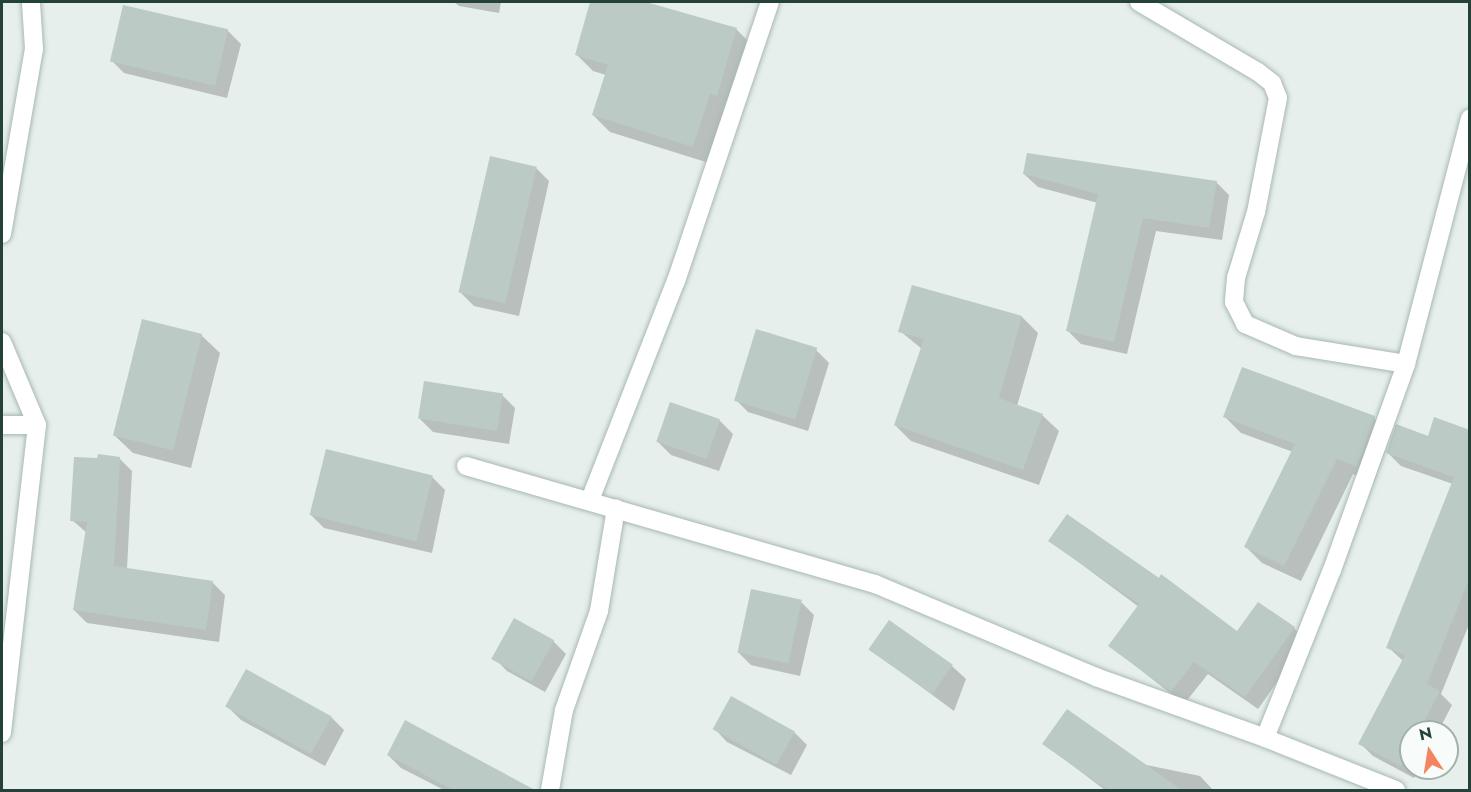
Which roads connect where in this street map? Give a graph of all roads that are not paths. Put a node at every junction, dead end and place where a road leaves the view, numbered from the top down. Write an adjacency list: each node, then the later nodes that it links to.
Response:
1 (31, 2): 5 (street)
2 (770, 2): 11 (street)
3 (1139, 2): 7 (street)
4 (1470, 118): 7 (street)
5 (2, 234)
6 (2, 342): 9 (street)
7 (1406, 364): 14 (street)
8 (2, 425): 9 (street)
9 (37, 425): 13 (street)
10 (466, 466): 11 (street)
11 (590, 500): 12 (street)
12 (616, 508): 14 (street); 15 (street)
13 (2, 733)
14 (1265, 738): 16 (street)
15 (550, 790)
16 (1396, 790)

